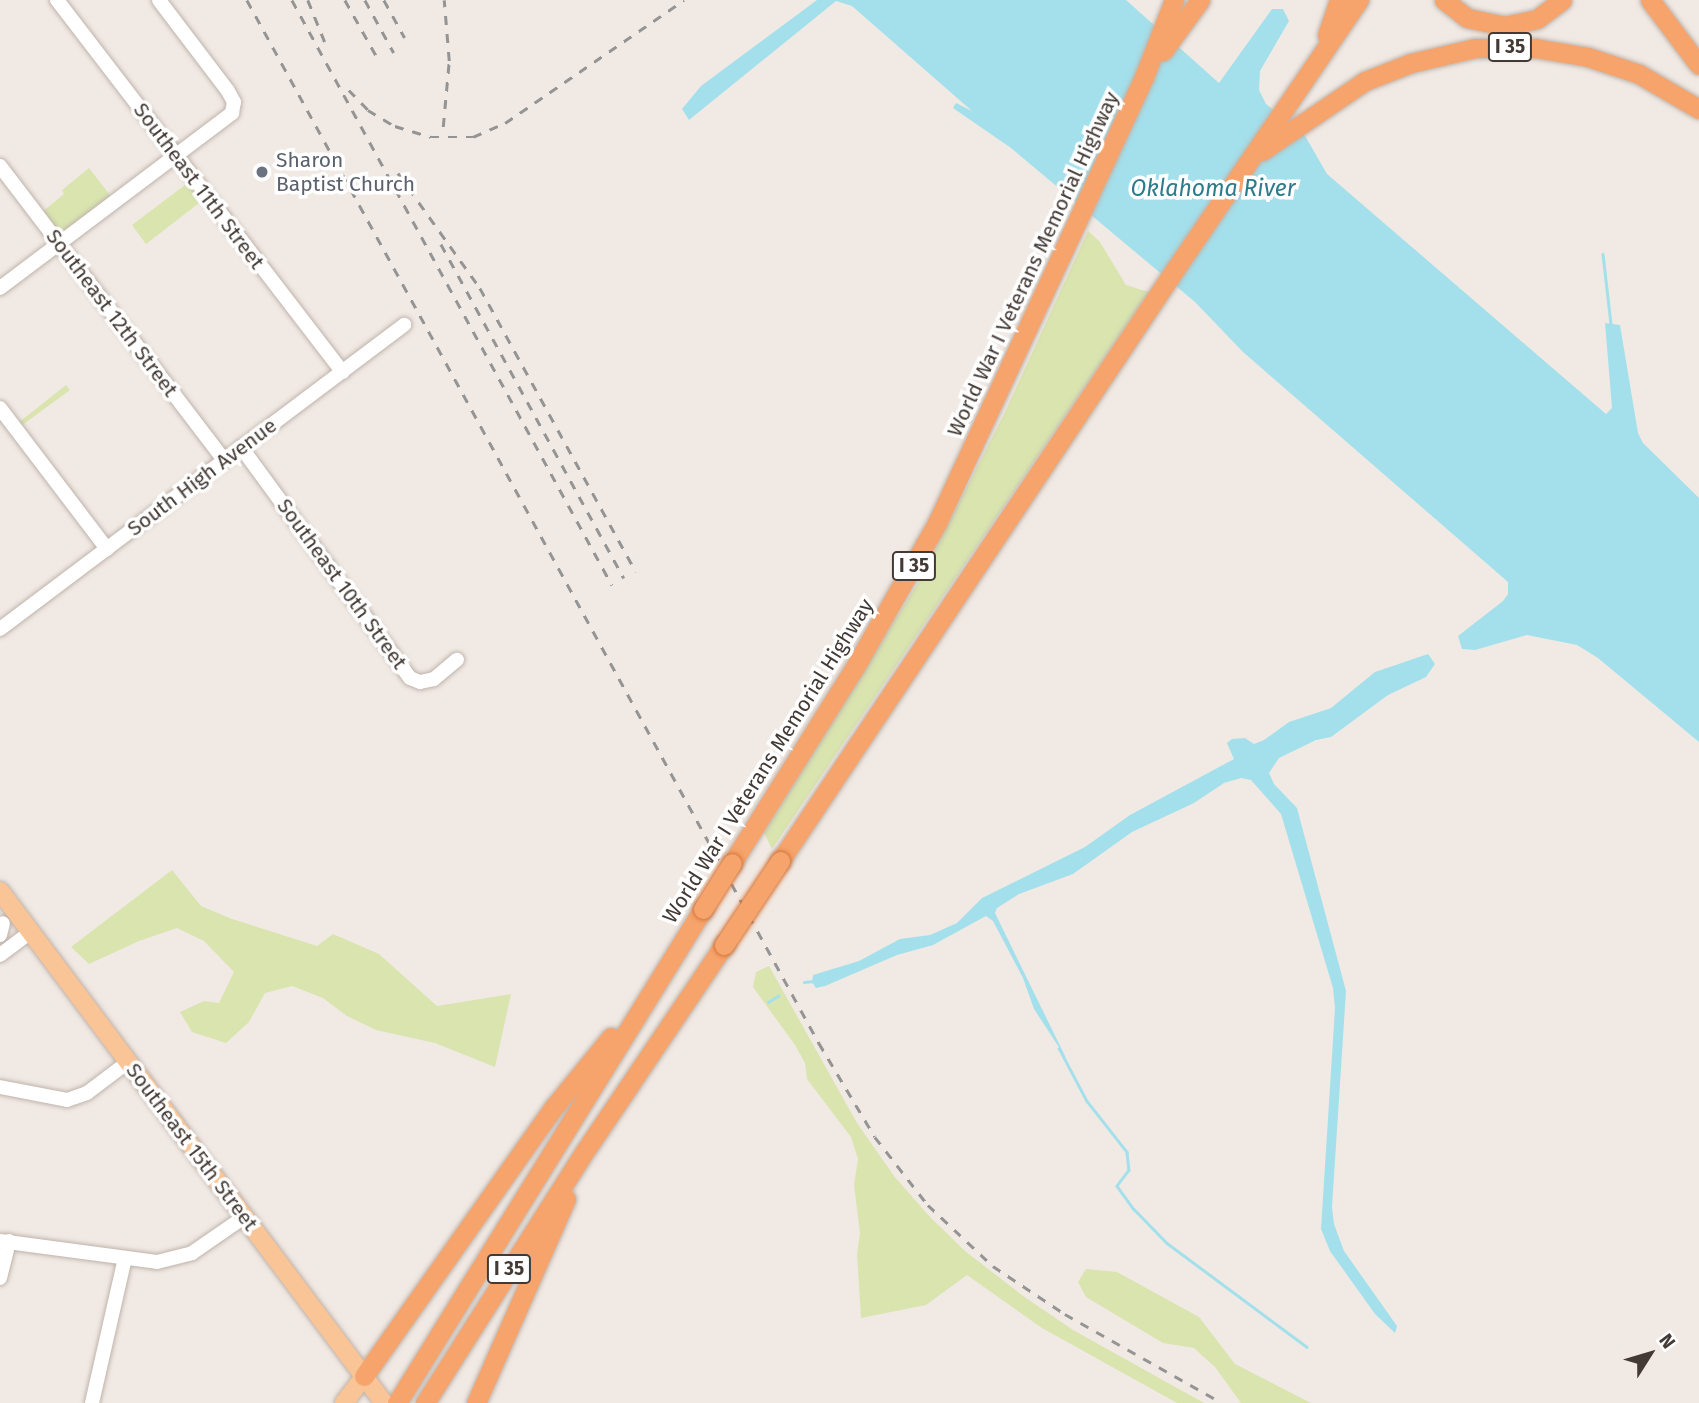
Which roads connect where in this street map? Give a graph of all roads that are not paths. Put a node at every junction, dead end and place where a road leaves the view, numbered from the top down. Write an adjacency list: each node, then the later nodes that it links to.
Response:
1 (57, 0): 14 (street, Southeast 11th Street)
2 (159, 0): 14 (street)
3 (1174, 0): 12 (highway)
4 (1339, 0): 10 (highway)
5 (1359, 0): 10 (highway)
6 (1444, 0): 7 (highway)
7 (1562, 0)
8 (1650, 0): 11 (highway)
9 (1196, 4): 12 (highway, I 35)
10 (1319, 60): 15 (highway)
11 (1699, 65)
12 (1144, 77): 30 (highway, World War I Veterans Memorial Highway / I 35, bridge)
13 (1699, 109): 15 (highway, I 35)
14 (176, 156): 17 (street); 20 (street, Southeast 11th Street)
15 (1250, 160): 33 (highway, I 35, bridge)
16 (0, 166): 17 (street, Southeast 12th Street)
17 (59, 244): 18 (street); 23 (street, Southeast 12th Street)
18 (0, 288)
19 (404, 325): 20 (street, South High Avenue)
20 (342, 372): 22 (street, South High Avenue)
21 (0, 408): 24 (street)
22 (241, 447): 23 (street, South High Avenue); 26 (street, Southeast 10th Street)
23 (224, 460): 24 (street, South High Avenue)
24 (107, 549): 25 (street, South High Avenue)
25 (0, 629)
26 (457, 660)
27 (0, 891): 28 (main road, Southeast 15th Street)
28 (30, 932): 29 (street); 31 (main road, Southeast 15th Street)
29 (0, 955)
30 (663, 974): 38 (highway); 42 (highway, World War I Veterans Memorial Highway / I 35)
31 (128, 1062): 32 (street); 34 (main road, Southeast 15th Street)
32 (0, 1087)
33 (587, 1148): 43 (highway, I 35); 44 (highway)
34 (244, 1217): 36 (street); 38 (main road, Southeast 15th Street)
35 (4, 1241): 36 (street); 37 (street)
36 (125, 1258): 40 (street)
37 (0, 1278)
38 (364, 1376): 39 (main road, Southeast 15th Street); 41 (main road)
39 (381, 1399)
40 (92, 1403)
41 (344, 1403)
42 (397, 1403)
43 (425, 1403)
44 (476, 1403)

